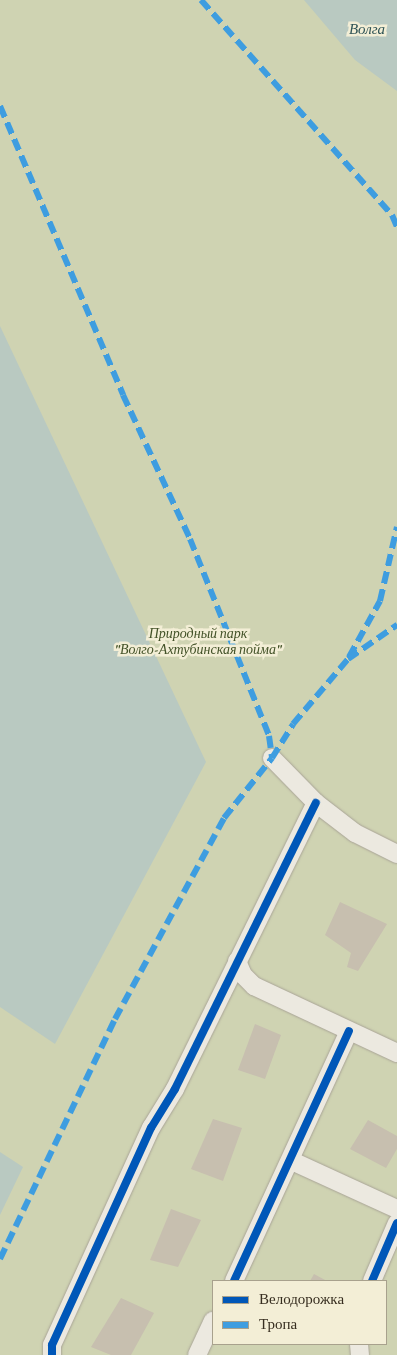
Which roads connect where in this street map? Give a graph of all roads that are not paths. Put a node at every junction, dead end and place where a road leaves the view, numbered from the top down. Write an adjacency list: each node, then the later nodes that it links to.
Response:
1 (272, 758): 2 (street)
2 (316, 803): 3 (street); 4 (street)
3 (397, 854)
4 (237, 961): 5 (street); 13 (street)
5 (349, 1031): 6 (street); 7 (street)
6 (397, 1053)
7 (292, 1161): 8 (street); 10 (street)
8 (397, 1209)
9 (397, 1223): 11 (street)
10 (234, 1280)
11 (372, 1280)
12 (212, 1323): 14 (street)
13 (52, 1355)
14 (197, 1355)

